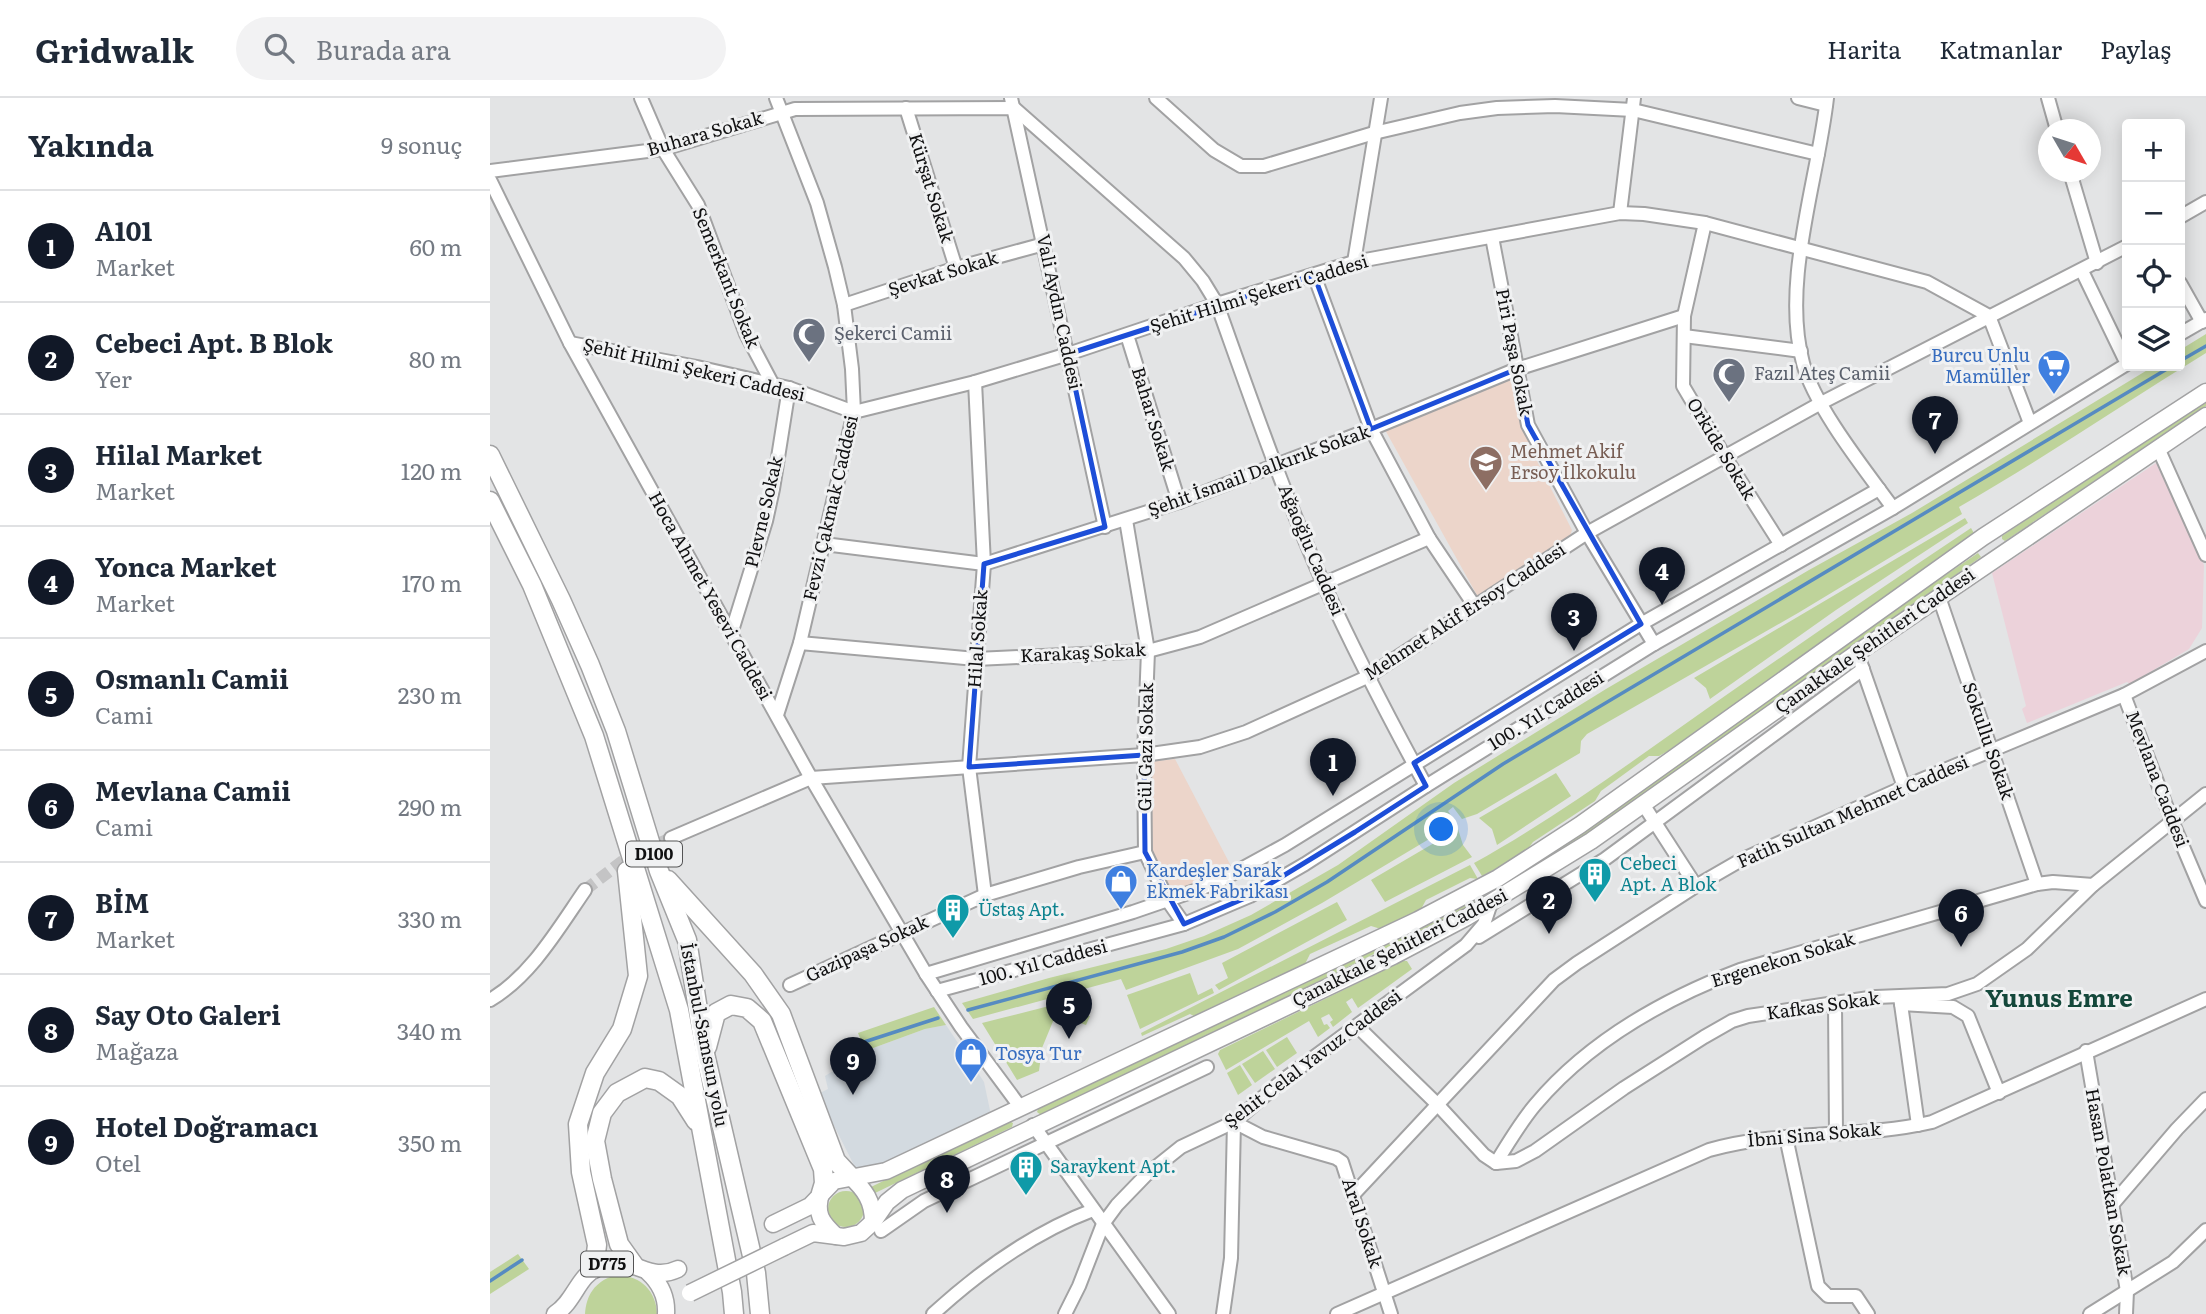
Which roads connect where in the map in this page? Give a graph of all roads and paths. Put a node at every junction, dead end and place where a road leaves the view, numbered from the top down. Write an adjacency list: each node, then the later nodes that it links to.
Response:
1 (641, 98): 14 (street, Semerkant Sokak)
2 (776, 98): 11 (street, Fevzi Çakmak Caddesi)
3 (1156, 98): 13 (street)
4 (1381, 98): 13 (street)
5 (1798, 98): 7 (street)
6 (2048, 98): 12 (street)
7 (1826, 101): 15 (street)
8 (1012, 103): 10 (street, Buhara Sokak); 24 (street, Vali Aydın Caddesi); 33 (street)
9 (1633, 104): 13 (street); 15 (street); 20 (street)
10 (906, 108): 11 (street, Buhara Sokak); 29 (street, Kürşat Sokak)
11 (783, 111): 14 (street, Buhara Sokak); 34 (street, Fevzi Çakmak Caddesi)
12 (2054, 119)
13 (1374, 132): 27 (street)
14 (663, 149): 16 (street, Buhara Sokak); 48 (street, Semerkant Sokak)
15 (1818, 154): 25 (street)
16 (490, 171)
17 (490, 180): 41 (street, Hoca Ahmet Yesevi Caddesi)
18 (2073, 182): 28 (street)
19 (2206, 202): 21 (street)
20 (1620, 213): 22 (street, Şehit Hilmi Şekeri Caddesi); 23 (street, Şehit Hilmi Şekeri Caddesi)
21 (2185, 214)
22 (1705, 223): 25 (street, Şehit Hilmi Şekeri Caddesi); 35 (street, Orkide Sokak)
23 (1492, 237): 27 (street, Şehit Hilmi Şekeri Caddesi); 46 (street, Piri Paşa Sokak)
24 (1044, 244): 29 (street, Şevkat Sokak); 43 (street, Vali Aydın Caddesi)
25 (1801, 247): 36 (street, Şehit Hilmi Şekeri Caddesi); 42 (street)
26 (2122, 249): 28 (street, Mehmet Akif Ersoy Caddesi)
27 (1354, 262): 31 (street, Şehit Hilmi Şekeri Caddesi)
28 (2097, 263): 30 (street, Mehmet Akif Ersoy Caddesi)
29 (956, 268): 34 (street, Şevkat Sokak)
30 (2082, 271): 36 (street, Mehmet Akif Ersoy Caddesi); 44 (street)
31 (1314, 275): 33 (street, Şehit Hilmi Şekeri Caddesi); 55 (street)
32 (2185, 291): 37 (street)
33 (1217, 304): 39 (street, Şehit Hilmi Şekeri Caddesi); 59 (street, Ağaoğlu Caddesi)
34 (844, 305): 52 (street, Fevzi Çakmak Caddesi)
35 (1684, 316): 40 (street, Orkide Sokak); 46 (street, Şehit İsmail Dalkırık Sokak)
36 (1989, 316): 51 (street, Mehmet Akif Ersoy Caddesi); 54 (street)
37 (2204, 320): 38 (street)
38 (2185, 331)
39 (1128, 335): 43 (street, Şehit Hilmi Şekeri Caddesi); 62 (street, Bahar Sokak)
40 (1684, 336): 42 (street); 58 (street, Orkide Sokak)
41 (570, 342): 48 (street, Şehit Hilmi Şekeri Caddesi); 78 (street, Hoca Ahmet Yesevi Caddesi)
42 (1801, 351): 51 (street)
43 (1068, 354): 47 (street, Şehit Hilmi Şekeri Caddesi); 65 (street, Vali Aydın Caddesi)
44 (2122, 354)
45 (2122, 367): 54 (street, 100. Yıl Caddesi)
46 (1517, 369): 55 (street, Şehit İsmail Dalkırık Sokak); 66 (street, Piri Paşa Sokak)
47 (975, 382): 52 (street, Şehit Hilmi Şekeri Caddesi); 73 (street, Hilal Sokak)
48 (773, 385): 49 (street, Şehit Hilmi Şekeri Caddesi)
49 (789, 388): 52 (street, Şehit Hilmi Şekeri Caddesi); 78 (street, Plevne Sokak)
50 (2206, 392): 67 (main road, Çanakkale Şehitleri Caddesi)
51 (1821, 403): 58 (street, Mehmet Akif Ersoy Caddesi); 60 (street)
52 (854, 411): 69 (street, Fevzi Çakmak Caddesi)
53 (2206, 416): 56 (main road, Çanakkale Şehitleri Caddesi)
54 (2030, 423): 63 (street, 100. Yıl Caddesi)
55 (1371, 429): 59 (street, Şehit İsmail Dalkırık Sokak); 68 (street)
56 (2158, 448): 71 (street); 72 (main road, Çanakkale Şehitleri Caddesi)
57 (490, 455): 103 (highway, İstanbul-Samsun yolu / D100)
58 (1725, 457): 66 (street, Mehmet Akif Ersoy Caddesi); 70 (street, Orkide Sokak)
59 (1275, 464): 62 (street, Şehit İsmail Dalkırık Sokak); 74 (street, Ağaoğlu Caddesi)
60 (1879, 489): 63 (street); 70 (street, 100. Yıl Caddesi)
61 (490, 502): 100 (highway, İstanbul-Samsun yolu / D100)
62 (1179, 502): 64 (street, Şehit İsmail Dalkırık Sokak)
63 (1893, 508): 80 (street, 100. Yıl Caddesi)
64 (1126, 520): 65 (street, Şehit İsmail Dalkırık Sokak); 81 (street, Gül Gazi Sokak)
65 (1105, 527): 73 (street, Şehit İsmail Dalkırık Sokak)
66 (1587, 533): 76 (street, Mehmet Akif Ersoy Caddesi); 77 (street, Piri Paşa Sokak)
67 (1983, 537): 72 (main road); 104 (main road, Çanakkale Şehitleri Caddesi)
68 (1429, 538): 74 (street, Karakaş Sokak); 76 (street)
69 (824, 544): 73 (street, Şehit İsmail Dalkırık Sokak); 79 (street, Fevzi Çakmak Caddesi)
70 (1781, 545): 77 (street, 100. Yıl Caddesi)
71 (2206, 555)
72 (1997, 557): 75 (main road, Çanakkale Şehitleri Caddesi)
73 (984, 564): 84 (street, Hilal Sokak)
74 (1324, 584): 81 (street, Karakaş Sokak); 86 (street, Ağaoğlu Caddesi)
75 (1939, 597): 83 (main road, Çanakkale Şehitleri Caddesi); 89 (street, Sokullu Sokak)
76 (1474, 606): 86 (street, Mehmet Akif Ersoy Caddesi)
77 (1641, 624): 80 (street, Piri Paşa Sokak); 91 (street, 100. Yıl Caddesi)
78 (731, 634): 88 (street, Hoca Ahmet Yesevi Caddesi)
79 (800, 643): 84 (street, Karakaş Sokak); 88 (street, Fevzi Çakmak Caddesi)
80 (1654, 643): 94 (street, 100. Yıl Caddesi)
81 (1148, 651): 84 (street, Karakaş Sokak); 90 (street, Gül Gazi Sokak)
82 (2206, 651): 87 (street, Fatih Sultan Mehmet Caddesi)
83 (1857, 653): 85 (street); 97 (main road, Çanakkale Şehitleri Caddesi)
84 (976, 659): 92 (street, Hilal Sokak)
85 (1863, 669): 95 (street); 99 (street, Çanakkale Şehitleri Caddesi)
86 (1367, 677): 90 (street, Mehmet Akif Ersoy Caddesi); 91 (street, Ağaoğlu Caddesi)
87 (2124, 695): 89 (street, Fatih Sultan Mehmet Caddesi); 98 (street, Mevlana Caddesi)
88 (777, 715): 93 (street, Hoca Ahmet Yesevi Caddesi)
89 (1991, 751): 95 (street, Fatih Sultan Mehmet Caddesi); 105 (street, Sokullu Sokak)
90 (1144, 755): 92 (street, Mehmet Akif Ersoy Caddesi); 102 (street, Gül Gazi Sokak)
91 (1414, 763): 94 (street, Ağaoğlu Caddesi); 111 (street, 100. Yıl Caddesi)
92 (969, 767): 93 (street, Mehmet Akif Ersoy Caddesi); 110 (street, Hilal Sokak)
93 (811, 778): 101 (street, Mehmet Akif Ersoy Caddesi); 115 (street, Hoca Ahmet Yesevi Caddesi)
94 (1426, 786): 114 (street, 100. Yıl Caddesi)
95 (1904, 787): 107 (street, Fatih Sultan Mehmet Caddesi)
96 (2206, 794): 98 (street, Kafkas Sokak)
97 (1643, 804): 99 (street); 109 (main road, Çanakkale Şehitleri Caddesi)
98 (2172, 821): 106 (street, Kafkas Sokak); 112 (street, Mevlana Caddesi)
99 (1655, 822): 107 (street); 116 (street, Çanakkale Şehitleri Caddesi)
100 (623, 832): 137 (highway, İstanbul-Samsun yolu / D100); 153 (highway)
101 (671, 838)
102 (1145, 852): 110 (street, Gazipaşa Sokak); 111 (street, Gül Gazi Sokak)
103 (659, 871): 126 (highway, İstanbul-Samsun yolu / D100); 142 (highway)
104 (1498, 878): 109 (main road); 133 (main road, Çanakkale Şehitleri Caddesi)
105 (2037, 884): 106 (street, Ergenekon Sokak); 141 (street, Ergenekon Sokak)
106 (2092, 885): 122 (street, Kafkas Sokak)
107 (1696, 886): 132 (street, Fatih Sultan Mehmet Caddesi)
108 (585, 890): 121 (street)
109 (1509, 893): 113 (main road, Çanakkale Şehitleri Caddesi)
110 (985, 895): 115 (street, Gazipaşa Sokak)
111 (1168, 901): 114 (street, Gül Gazi Sokak); 117 (street, 100. Yıl Caddesi)
112 (2206, 901)
113 (1491, 903): 116 (street, Şehit Celal Yavuz Caddesi); 128 (main road, Çanakkale Şehitleri Caddesi)
114 (1184, 924): 119 (street, 100. Yıl Caddesi)
115 (900, 932): 117 (street, Hoca Ahmet Yesevi Caddesi); 118 (street, Gazipaşa Sokak)
116 (1466, 945): 124 (street, Şehit Celal Yavuz Caddesi)
117 (926, 974): 119 (street, Hoca Ahmet Yesevi Caddesi)
118 (790, 985)
119 (937, 991): 133 (street, Hoca Ahmet Yesevi Caddesi)
120 (2206, 999): 125 (street, İbni Sina Sokak)
121 (490, 1000)
122 (1900, 1000): 123 (street, Kafkas Sokak); 129 (street); 136 (street)
123 (1835, 1003): 138 (street); 141 (street, Kafkas Sokak)
124 (1357, 1026): 132 (street); 134 (street, Şehit Celal Yavuz Caddesi)
125 (2086, 1051): 129 (street, İbni Sina Sokak); 145 (street, Hasan Polatkan Sokak)
126 (705, 1054): 143 (highway); 161 (highway, İstanbul-Samsun yolu / D100)
127 (1207, 1067): 131 (street, Çanakkale Şehitleri Caddesi)
128 (1128, 1082): 131 (street); 135 (main road, Çanakkale Şehitleri Caddesi)
129 (1999, 1093): 136 (street, İbni Sina Sokak)
130 (2206, 1099): 145 (street)
131 (1137, 1100): 140 (street, Çanakkale Şehitleri Caddesi)
132 (1437, 1104): 141 (street); 144 (street, Fatih Sultan Mehmet Caddesi)
133 (1021, 1108): 135 (main road); 142 (main road, Çanakkale Şehitleri Caddesi)
134 (1234, 1122): 144 (street, Aral Sokak); 148 (street, Şehit Celal Yavuz Caddesi); 165 (street)
135 (1033, 1125): 140 (street); 149 (main road, Çanakkale Şehitleri Caddesi)
136 (1918, 1125): 138 (street, İbni Sina Sokak)
137 (701, 1127): 152 (highway); 160 (highway, İstanbul-Samsun yolu / D100)
138 (1836, 1132): 139 (street, İbni Sina Sokak)
139 (1786, 1137): 156 (street, İbni Sina Sokak); 168 (street)
140 (1046, 1143): 146 (street); 149 (street, Çanakkale Şehitleri Caddesi)
141 (1496, 1163)
142 (850, 1176): 143 (main road, Çanakkale Şehitleri Caddesi); 149 (main road)
143 (821, 1193): 147 (main road, Çanakkale Şehitleri Caddesi); 151 (main road)
144 (1352, 1196): 156 (street, Aral Sokak)
145 (2111, 1206): 155 (street, Hasan Polatkan Sokak)
146 (1093, 1210): 148 (street); 162 (street)
147 (773, 1224)
148 (1103, 1224): 163 (street, Şehit Celal Yavuz Caddesi); 164 (street)
149 (877, 1226): 151 (main road, Çanakkale Şehitleri Caddesi)
150 (2206, 1230): 155 (street)
151 (836, 1236): 159 (main road, Çanakkale Şehitleri Caddesi, bridge)
152 (641, 1268): 153 (main road, D775); 154 (main road, D775); 159 (main road)
153 (594, 1269): 157 (main road, D775)
154 (678, 1269)
155 (2127, 1291): 169 (street); 170 (street, Hasan Polatkan Sokak)
156 (1384, 1292): 166 (street, İbni Sina Sokak); 167 (street, Aral Sokak)
157 (573, 1306): 158 (main road, D775)
158 (555, 1314)
159 (667, 1314)
160 (734, 1314)
161 (760, 1314)
162 (933, 1314)
163 (1065, 1314)
164 (1169, 1314)
165 (1223, 1314)
166 (1337, 1314)
167 (1391, 1314)
168 (1868, 1314)
169 (2090, 1314)
170 (2126, 1314)

